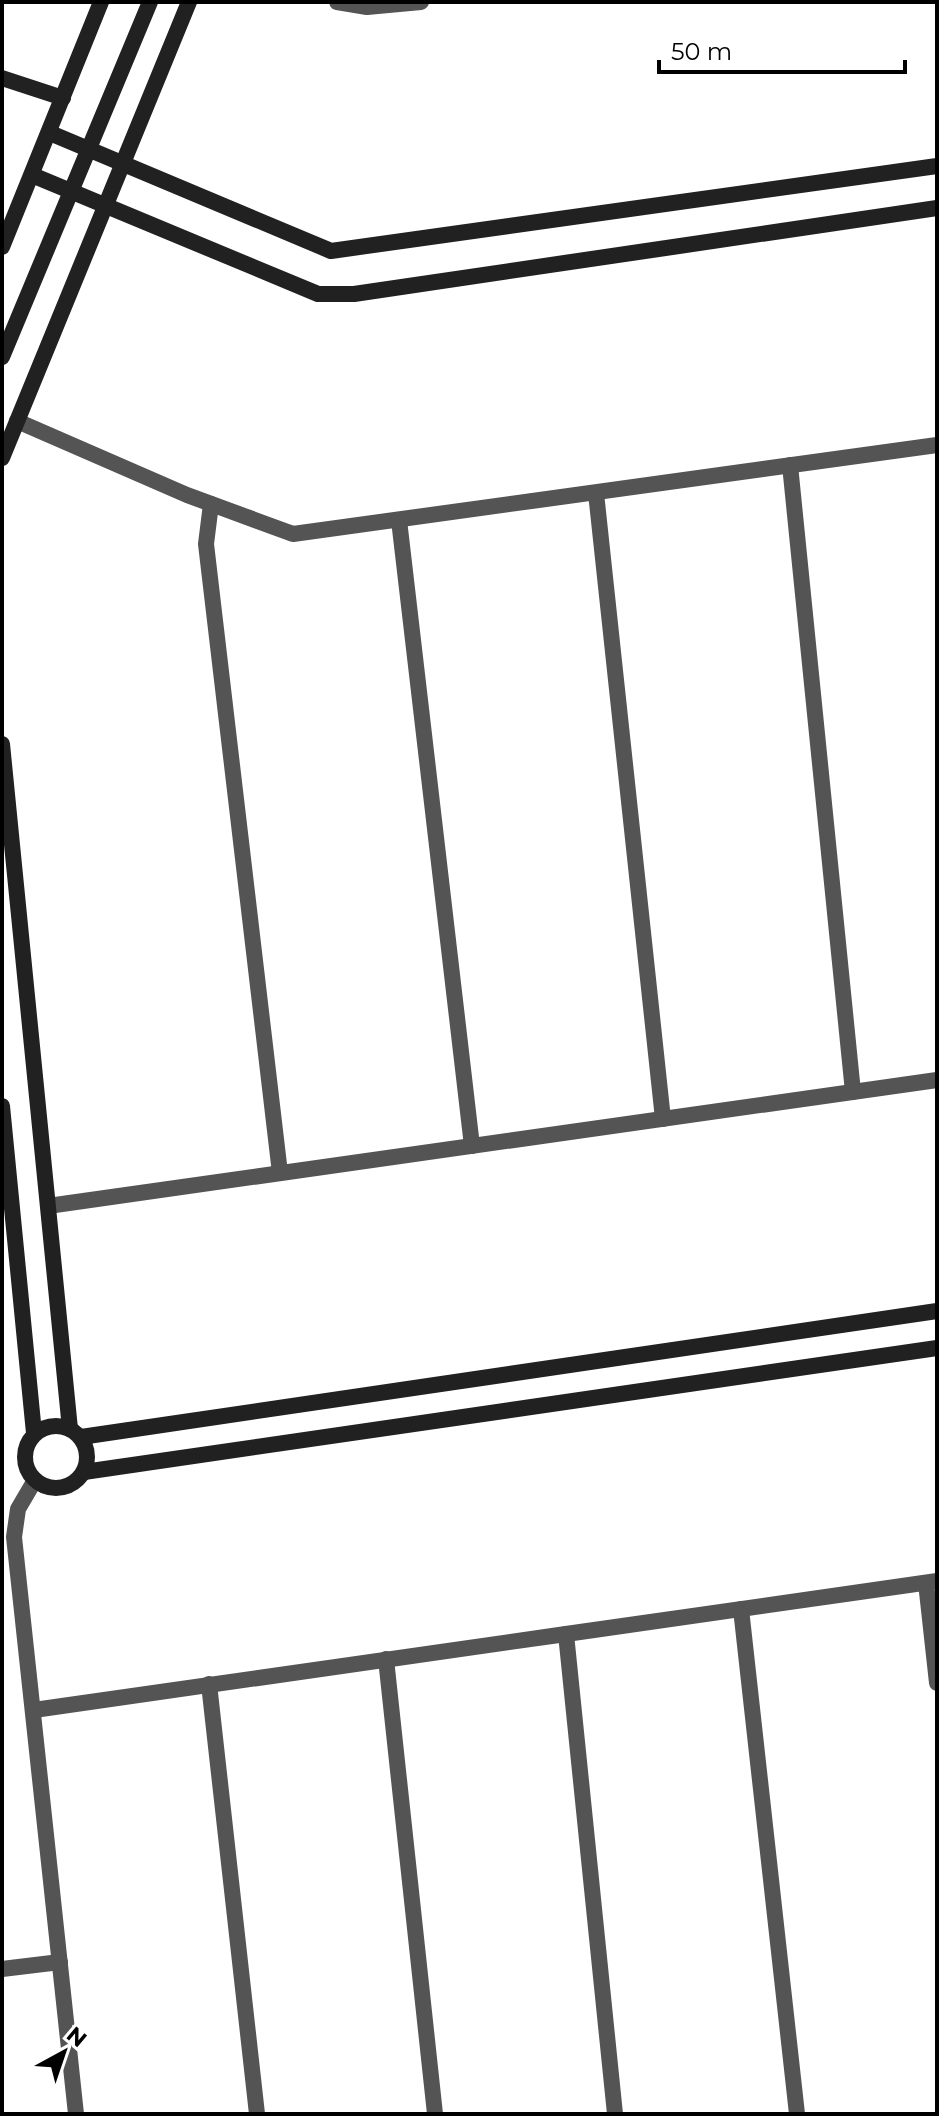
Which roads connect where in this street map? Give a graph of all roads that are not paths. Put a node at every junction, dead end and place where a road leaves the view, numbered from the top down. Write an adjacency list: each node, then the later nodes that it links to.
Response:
1 (101, 2): 7 (street)
2 (150, 2): 9 (street)
3 (189, 2): 10 (street)
4 (421, 2): 5 (street)
5 (344, 3)
6 (2, 78): 7 (street)
7 (63, 98): 8 (street)
8 (50, 133): 9 (street); 12 (street)
9 (89, 150): 10 (street); 13 (street)
10 (121, 163): 11 (street); 14 (street)
11 (937, 166)
12 (32, 175): 13 (street); 16 (street)
13 (71, 192): 14 (street); 17 (street)
14 (105, 207): 15 (street); 18 (street)
15 (937, 208)
16 (2, 247)
17 (2, 357)
18 (17, 421): 20 (street); 23 (street)
19 (937, 445): 21 (street)
20 (2, 458)
21 (790, 465): 22 (street); 28 (street)
22 (596, 493): 24 (street); 30 (street)
23 (211, 504): 24 (street); 32 (street)
24 (399, 520): 31 (street)
25 (2, 744): 26 (street)
26 (6, 805): 33 (street)
27 (937, 1080): 28 (street)
28 (853, 1092): 30 (street)
29 (2, 1106): 36 (street)
30 (663, 1119): 31 (street)
31 (472, 1146): 32 (street)
32 (280, 1173): 33 (street)
33 (48, 1206): 37 (street)
34 (937, 1311): 37 (street)
35 (937, 1348): 38 (street)
36 (34, 1433): 37 (street); 39 (street)
37 (75, 1433): 38 (street)
38 (84, 1472): 39 (street)
39 (35, 1480): 46 (street)
40 (932, 1582): 41 (street); 44 (street)
41 (741, 1609): 42 (street); 53 (street)
42 (566, 1634): 43 (street); 52 (street)
43 (386, 1659): 45 (street); 51 (street)
44 (937, 1683)
45 (209, 1684): 46 (street); 50 (street)
46 (34, 1710): 47 (street)
47 (60, 1962): 48 (street); 49 (street)
48 (2, 1969)
49 (76, 2114)
50 (257, 2114)
51 (435, 2114)
52 (615, 2114)
53 (797, 2114)

